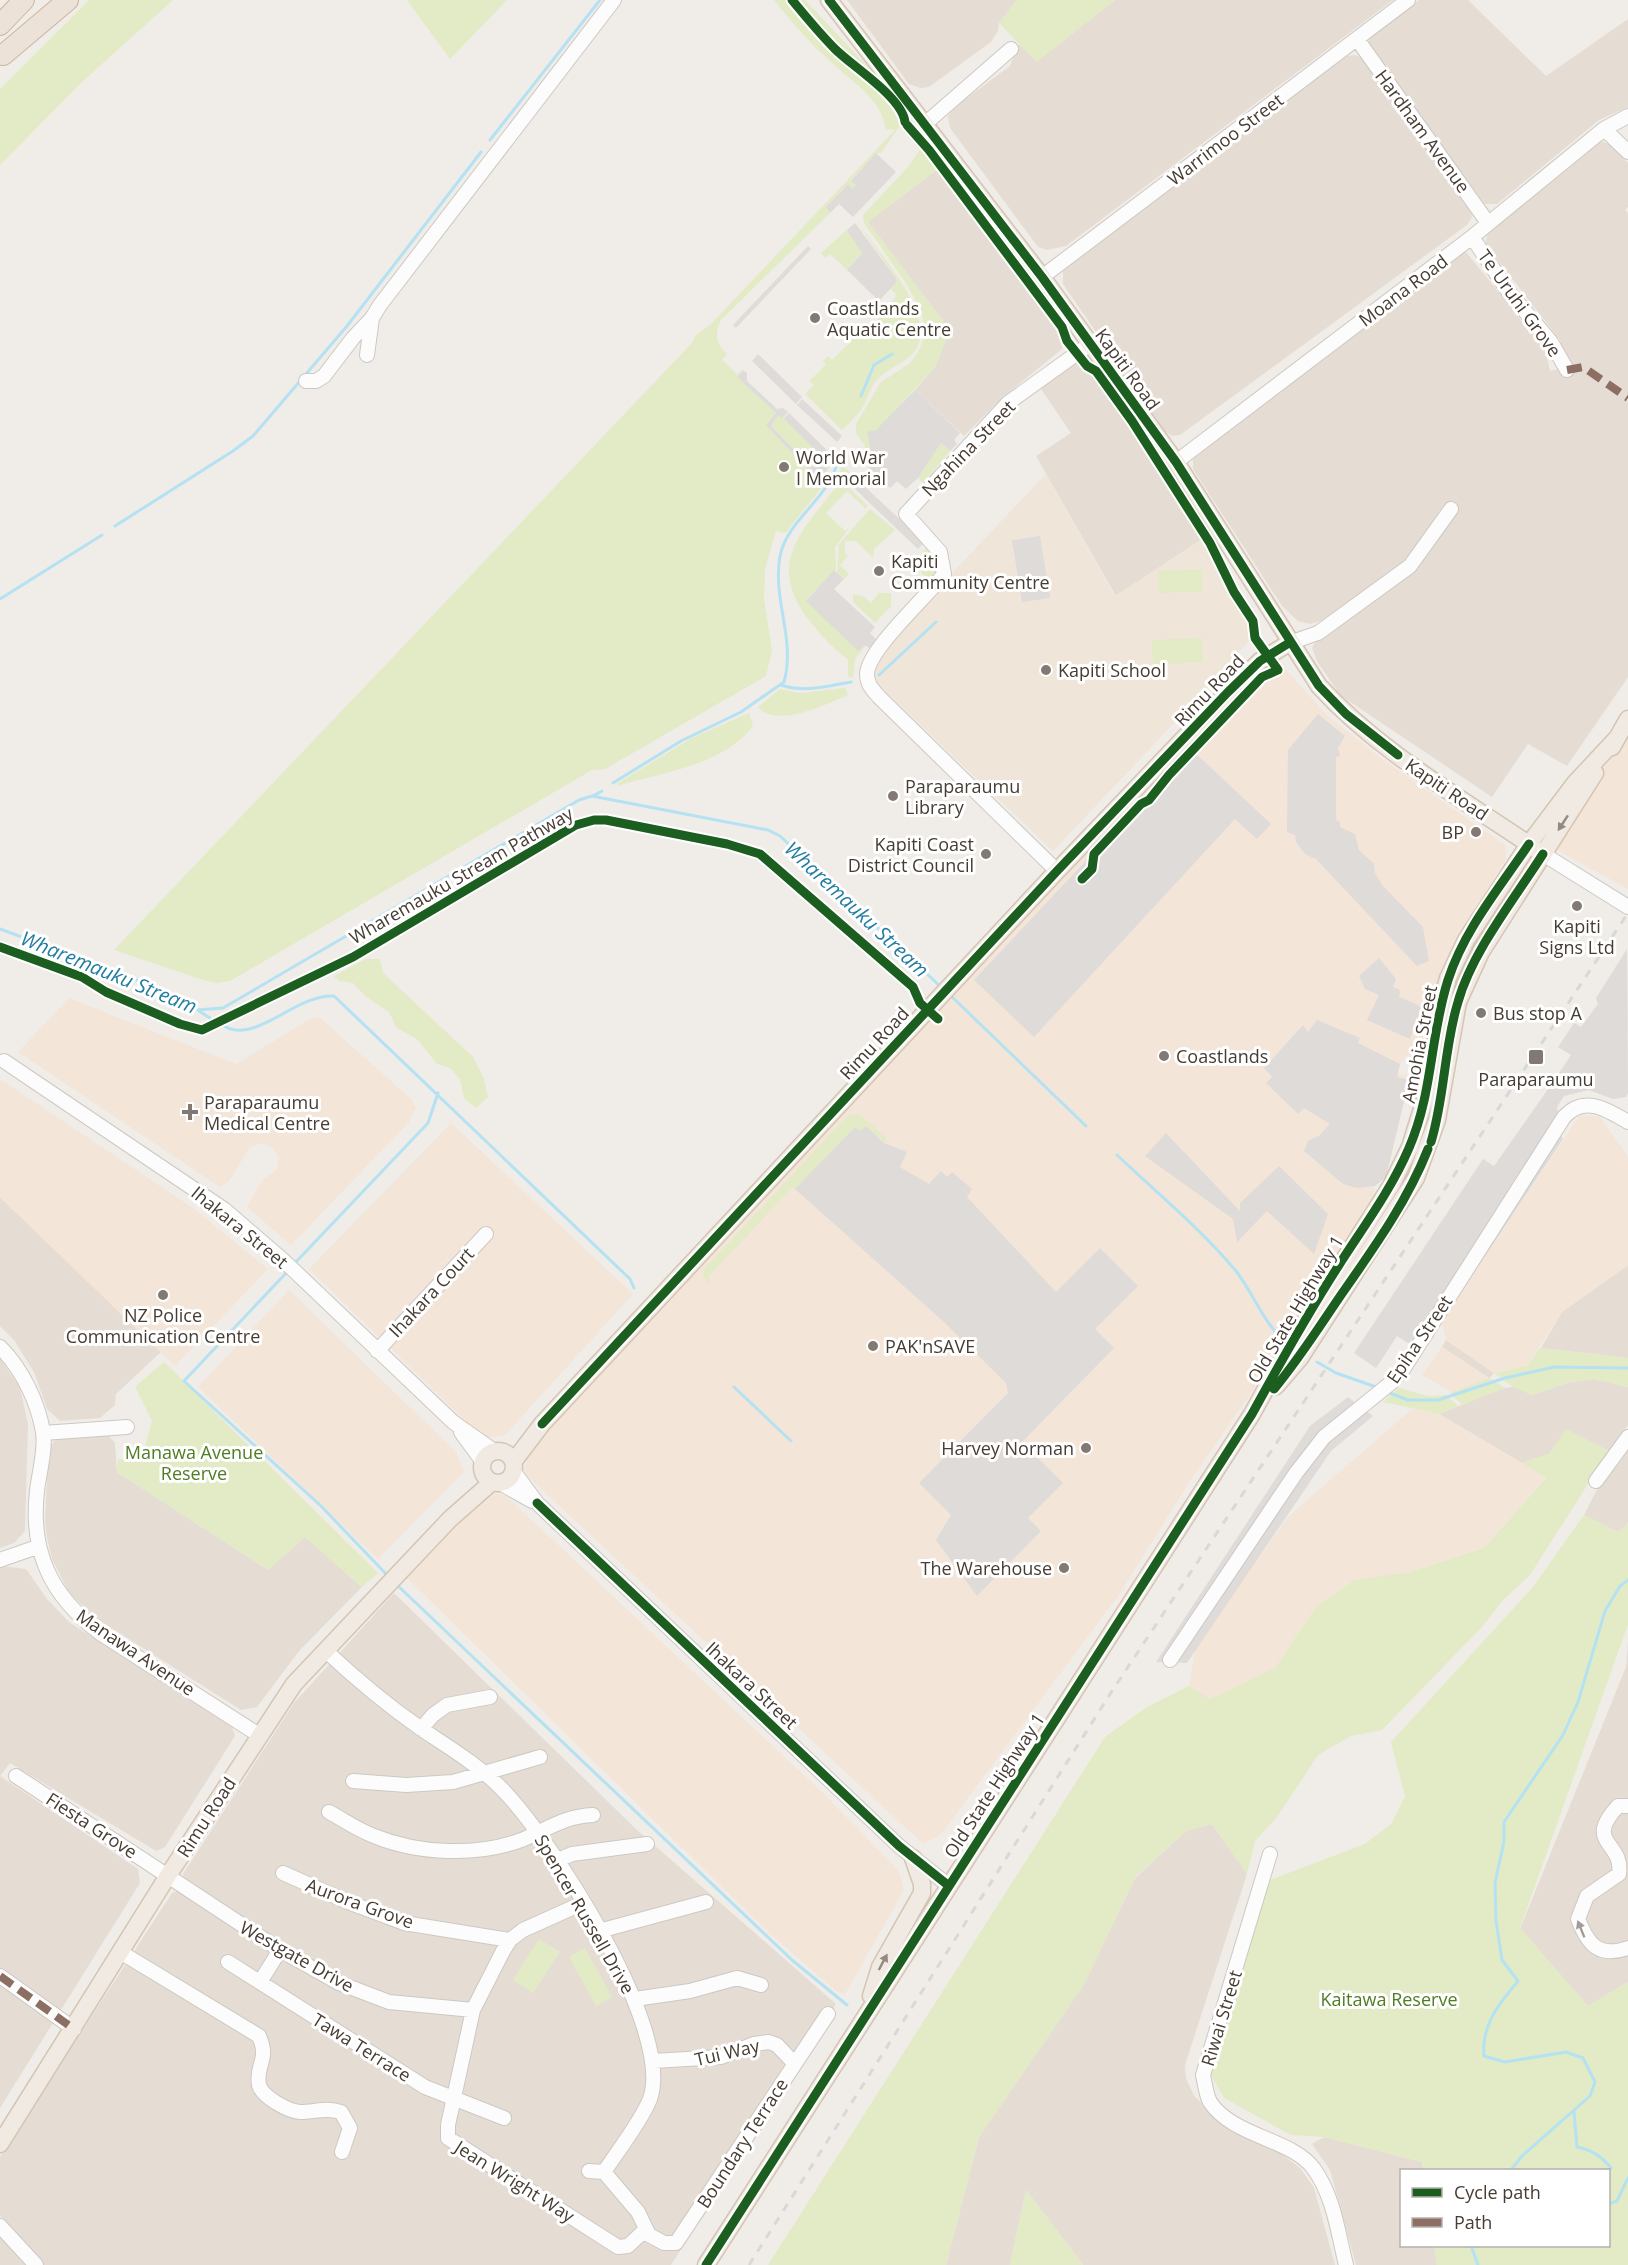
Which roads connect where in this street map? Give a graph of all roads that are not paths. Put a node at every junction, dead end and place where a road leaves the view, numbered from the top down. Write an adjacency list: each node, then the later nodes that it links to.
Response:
1 (9, 0): 8 (highway)
2 (24, 0): 9 (highway)
3 (54, 0): 12 (highway)
4 (68, 0): 12 (highway)
5 (614, 0): 20 (street)
6 (829, 0): 14 (main road, Kapiti Road)
7 (1408, 0): 10 (street, Warrimoo Street)
8 (0, 12)
9 (0, 25)
10 (1357, 39): 17 (street, Hardham Avenue); 19 (street, Warrimoo Street)
11 (1011, 49): 14 (street)
12 (2, 56)
13 (1628, 117): 15 (street, Moana Road)
14 (926, 123): 19 (main road, Kapiti Road)
15 (1604, 129): 16 (street); 17 (street, Moana Road)
16 (1628, 152)
17 (1488, 223): 18 (street, Moana Road)
18 (1472, 237): 23 (street, Te Uruhi Grove); 25 (street, Moana Road)
19 (1042, 277): 21 (main road, Kapiti Road)
20 (372, 318): 22 (street); 24 (street)
21 (1090, 344): 25 (main road, Kapiti Road); 30 (street, Ngahina Street)
22 (367, 355)
23 (1567, 370)
24 (306, 381)
25 (1176, 462): 27 (main road, Kapiti Road)
26 (1451, 509): 27 (street)
27 (1289, 643): 29 (main road, Kapiti Road); 30 (main road, Rimu Road)
28 (1628, 719): 29 (main road, Amohia Street)
29 (1536, 849): 31 (street, Kapiti Road); 34 (main road, Amohia Street); 35 (main road, Amohia Street)
30 (1057, 871): 43 (main road, Rimu Road)
31 (1628, 907)
32 (4, 1061): 39 (street, Ihakara Street)
33 (1628, 1122): 48 (street, Epiha Street)
34 (1428, 1149): 38 (main road, Old State Highway 1)
35 (1367, 1223): 38 (main road, Old State Highway 1)
36 (486, 1234): 39 (street, Ihakara Court)
37 (0, 1347): 41 (street, Manawa Avenue)
38 (1296, 1349): 66 (main road, Old State Highway 1)
39 (377, 1351): 43 (street, Ihakara Street)
40 (128, 1427): 41 (street)
41 (43, 1433): 45 (street, Manawa Avenue)
42 (1628, 1437): 44 (street)
43 (498, 1467): 47 (main road, Rimu Road); 62 (street, Ihakara Street)
44 (1596, 1481)
45 (38, 1547): 46 (street); 51 (street, Manawa Avenue)
46 (0, 1560)
47 (326, 1650): 50 (street, Spencer Russell Drive); 51 (main road, Rimu Road)
48 (1170, 1660)
49 (490, 1697): 50 (street)
50 (422, 1729): 53 (street, Spencer Russell Drive)
51 (259, 1735): 65 (main road, Rimu Road)
52 (540, 1757): 53 (street)
53 (483, 1772): 55 (street); 59 (street, Spencer Russell Drive)
54 (16, 1776): 65 (street, Fiesta Grove)
55 (353, 1781)
56 (1628, 1806): 71 (street, one-way to 56)
57 (329, 1812): 59 (street)
58 (593, 1815): 59 (street)
59 (538, 1831): 63 (street, Spencer Russell Drive)
60 (647, 1844): 63 (street)
61 (1270, 1854): 95 (street, Riwai Street)
62 (913, 1858): 66 (street, Ihakara Street); 81 (main road, one-way to 62)
63 (558, 1860): 68 (street, Spencer Russell Drive)
64 (283, 1873): 70 (street, Aurora Grove)
65 (169, 1874): 72 (street, Westgate Drive); 73 (main road, Rimu Road)
66 (949, 1886): 81 (main road, Old State Highway 1)
67 (706, 1902): 69 (street)
68 (583, 1903): 69 (street, Spencer Russell Drive); 70 (street)
69 (599, 1931): 78 (street, Spencer Russell Drive)
70 (510, 1940): 79 (street, Jean Wright Way)
71 (1628, 1948)
72 (280, 1950): 76 (street); 79 (street, Westgate Drive)
73 (122, 1953): 82 (main road, Rimu Road); 88 (street)
74 (228, 1962): 76 (street, Tawa Terrace)
75 (0, 1976): 82 (street)
76 (260, 1982): 85 (street, Tawa Terrace)
77 (761, 1985): 78 (street)
78 (635, 1999): 83 (street, Spencer Russell Drive)
79 (473, 2010): 85 (street, Jean Wright Way)
80 (828, 2014): 84 (street, Boundary Terrace)
81 (864, 2017): 94 (main road, Old State Highway 1)
82 (74, 2029): 87 (main road, Rimu Road)
83 (653, 2061): 84 (street, Tui Way); 90 (street, Spencer Russell Drive)
84 (794, 2063): 92 (street, Boundary Terrace)
85 (455, 2098): 86 (street, Tawa Terrace); 92 (street, Jean Wright Way)
86 (504, 2118)
87 (0, 2144)
88 (342, 2152)
89 (589, 2171): 90 (street)
90 (604, 2172): 92 (street)
91 (0, 2226): 93 (street)
92 (646, 2229)
93 (36, 2265)
94 (706, 2265)
95 (1346, 2265)

